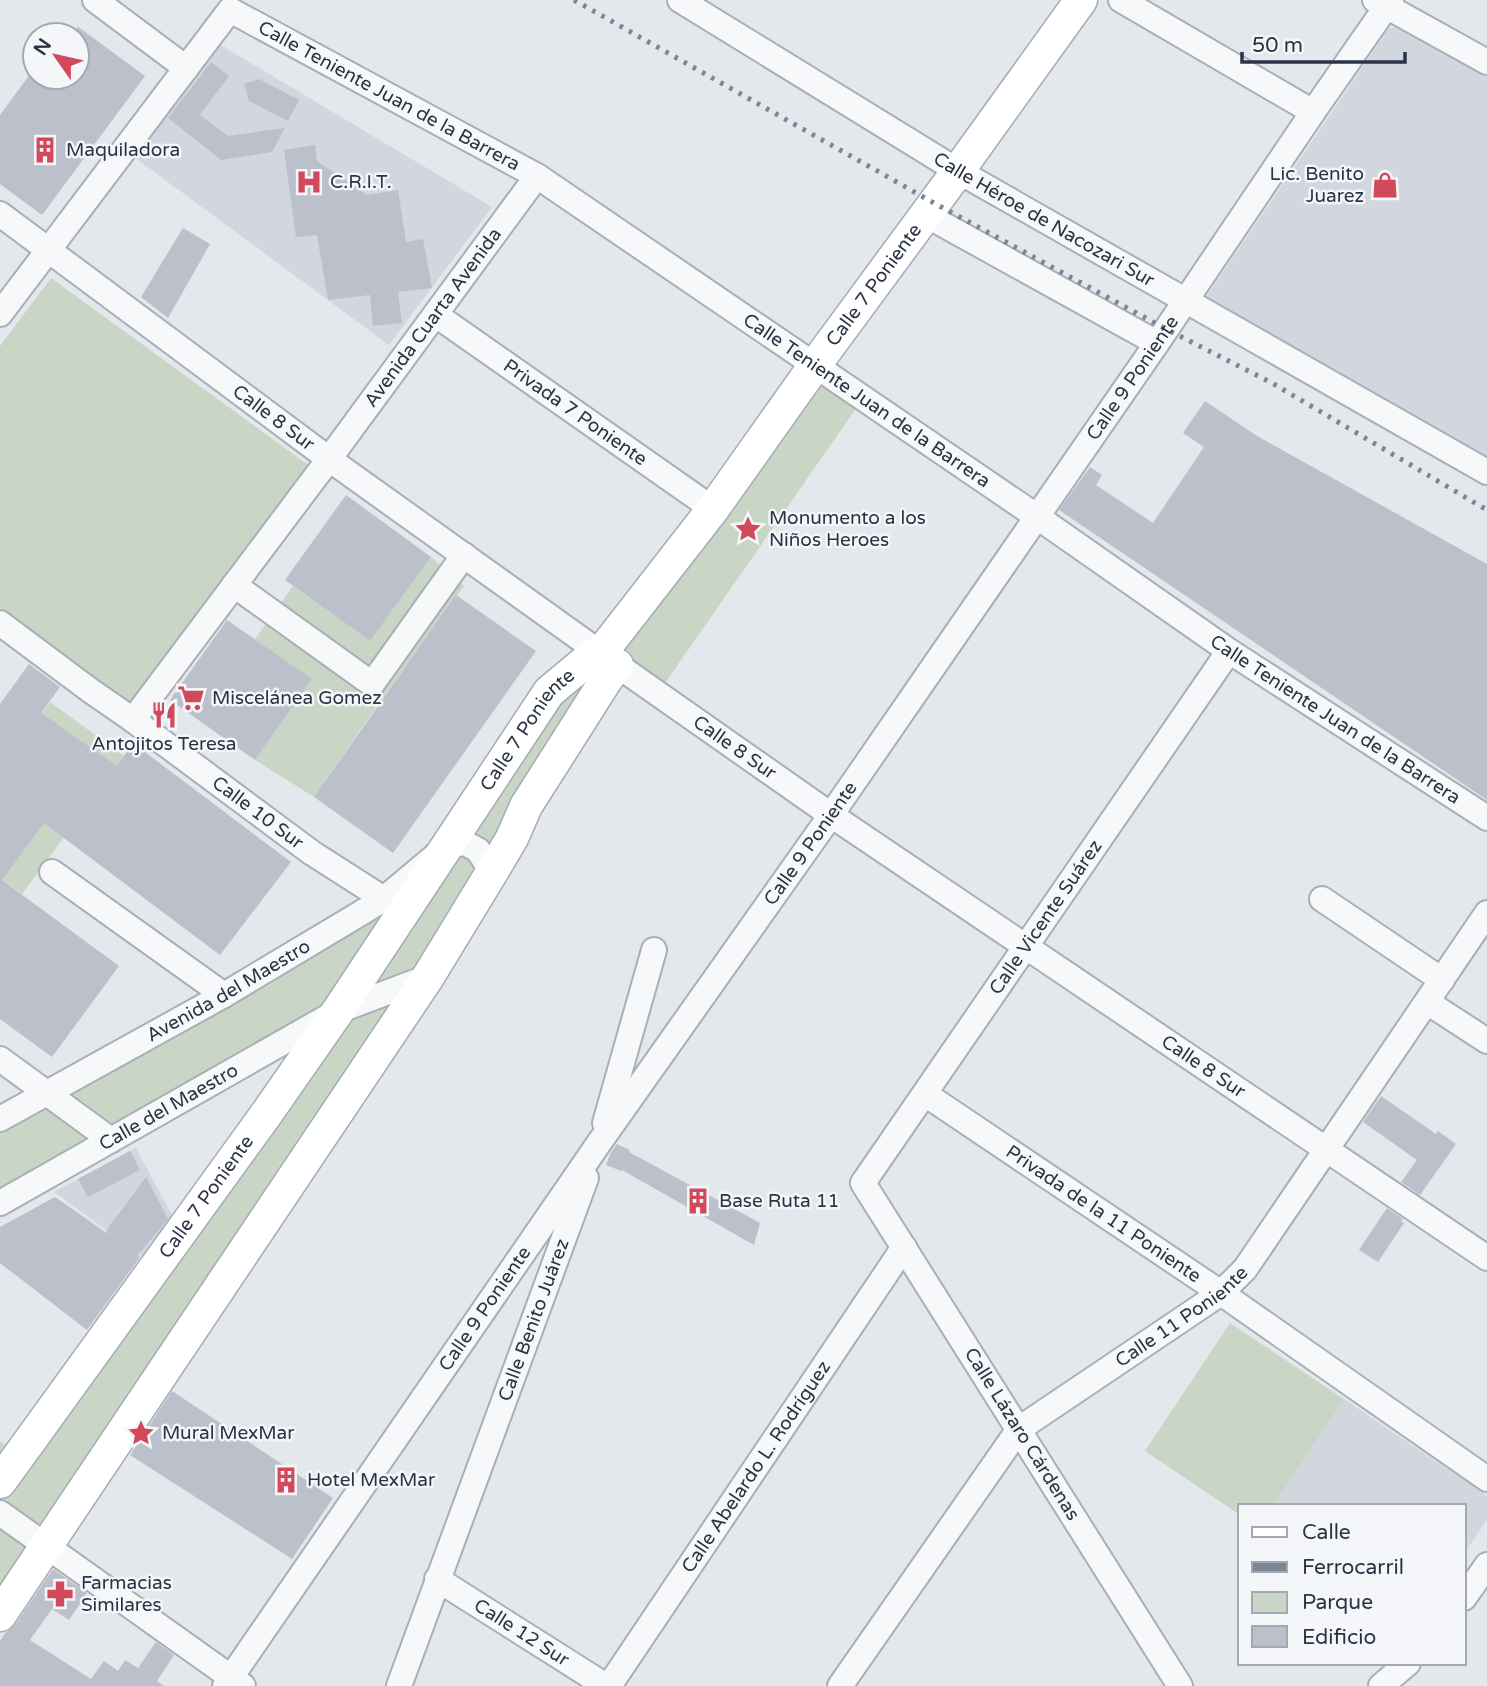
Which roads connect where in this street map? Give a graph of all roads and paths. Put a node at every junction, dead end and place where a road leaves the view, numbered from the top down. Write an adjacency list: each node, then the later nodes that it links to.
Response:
1 (94, 0): 7 (street)
2 (680, 0): 9 (street, Calle Héroe de Nacozari Sur)
3 (1081, 0): 9 (main road, Calle 7 Poniente)
4 (1121, 0): 8 (street)
5 (1384, 2): 6 (street); 8 (street, Calle 9 Poniente)
6 (1487, 62)
7 (186, 68): 10 (street, Calle Teniente Juan de la Barrera); 13 (street)
8 (1313, 111): 14 (street, Calle 9 Poniente)
9 (958, 171): 12 (main road, Calle 7 Poniente); 14 (street, Calle Héroe de Nacozari Sur)
10 (537, 176): 16 (street, Avenida Cuarta Avenida); 18 (street, Calle Teniente Juan de la Barrera)
11 (0, 215): 13 (street, Calle 8 Sur)
12 (926, 215): 17 (street); 18 (main road, Calle 7 Poniente)
13 (49, 250): 15 (street); 19 (street, Calle 8 Sur)
14 (1185, 301): 17 (street, Calle 9 Poniente); 20 (street, Calle Héroe de Nacozari Sur)
15 (0, 314)
16 (436, 315): 19 (street, Avenida Cuarta Avenida); 21 (street, Privada 7 Poniente)
17 (1157, 342): 22 (street, Calle 9 Poniente)
18 (815, 365): 21 (main road, Calle 7 Poniente); 22 (street, Calle Teniente Juan de la Barrera)
19 (329, 459): 23 (street, Calle 8 Sur); 24 (street, Avenida Cuarta Avenida)
20 (1487, 472)
21 (713, 509): 27 (main road, Calle 7 Poniente)
22 (1036, 516): 26 (street, Calle Teniente Juan de la Barrera); 29 (street, Calle 9 Poniente)
23 (464, 555): 24 (street); 27 (street, Calle 8 Sur)
24 (234, 585): 28 (street, Avenida Cuarta Avenida)
25 (0, 623): 28 (street, Calle 10 Sur)
26 (1229, 650): 30 (street, Calle Teniente Juan de la Barrera); 37 (street, Calle Vicente Suárez)
27 (609, 659): 29 (street, Calle 8 Sur); 31 (main road, Calle 7 Poniente); 33 (main road, Calle 7 Poniente)
28 (133, 720): 34 (street, Calle 10 Sur)
29 (831, 814): 37 (street, Calle 8 Sur); 50 (street, Calle 9 Poniente)
30 (1487, 818)
31 (447, 846): 33 (street); 34 (street, Avenida del Maestro); 43 (main road, Calle 7 Poniente)
32 (52, 872): 41 (street)
33 (492, 872): 39 (main road, Calle 7 Poniente)
34 (384, 899): 41 (street, Avenida del Maestro)
35 (1322, 899): 40 (street)
36 (1487, 912): 40 (street, Calle 11 Poniente)
37 (1025, 946): 47 (street, Calle Vicente Suárez); 51 (street, Calle 8 Sur)
38 (654, 950): 50 (street, Calle Benito Juárez)
39 (428, 977): 43 (street, Calle del Maestro); 61 (main road, Calle 7 Poniente)
40 (1442, 980): 42 (street, Calle 11 Poniente)
41 (224, 995): 46 (street, Avenida del Maestro)
42 (1427, 1002): 44 (street); 51 (street, Calle 11 Poniente)
43 (338, 1011): 49 (street, Calle del Maestro); 59 (main road, Calle 7 Poniente)
44 (1487, 1041)
45 (0, 1059): 46 (street)
46 (46, 1093): 48 (street, Avenida del Maestro); 49 (street)
47 (925, 1094): 52 (street, Calle Vicente Suárez); 56 (street, Privada de la 11 Poniente)
48 (0, 1119)
49 (111, 1140): 53 (street, Calle del Maestro)
50 (599, 1143): 62 (street, Calle Benito Juárez); 64 (street, Calle 9 Poniente)
51 (1326, 1150): 55 (street, Calle 8 Sur); 56 (street, Calle 11 Poniente)
52 (863, 1183): 54 (street, Calle Lázaro Cárdenas)
53 (0, 1203)
54 (904, 1247): 57 (street, Calle Lázaro Cárdenas); 66 (street, Calle Abelardo L. Rodríguez)
55 (1487, 1258)
56 (1221, 1293): 57 (street, Calle 11 Poniente); 58 (street, Privada de la 11 Poniente)
57 (1019, 1429): 67 (street, Calle 11 Poniente); 68 (street, Calle Lázaro Cárdenas)
58 (1487, 1479)
59 (0, 1482)
60 (0, 1513): 61 (street)
61 (47, 1547): 63 (main road, Calle 7 Poniente); 64 (street)
62 (437, 1579): 65 (street, Calle Benito Juárez); 66 (street, Calle 12 Sur)
63 (0, 1615)
64 (233, 1683)
65 (399, 1686)
66 (607, 1686)
67 (840, 1686)
68 (1180, 1686)

